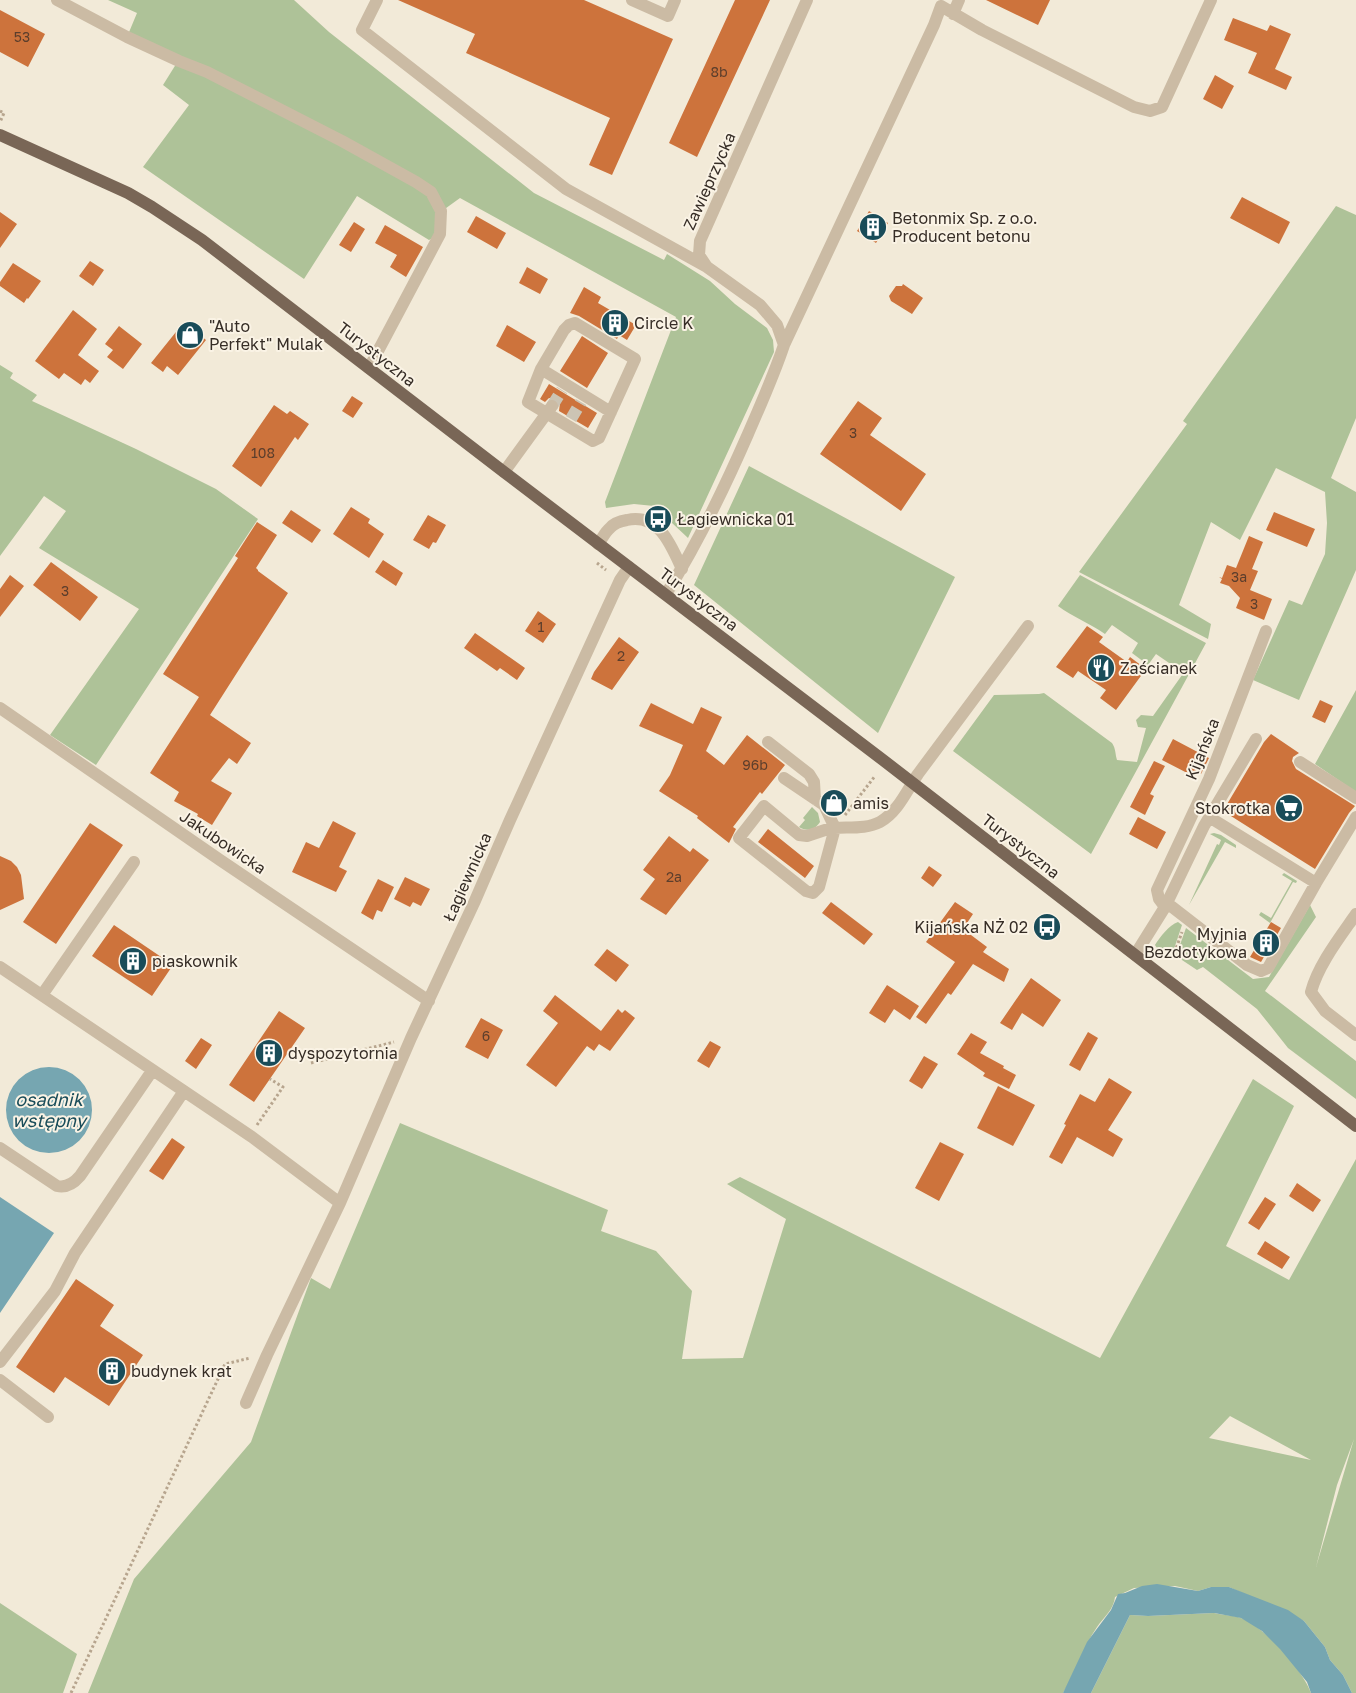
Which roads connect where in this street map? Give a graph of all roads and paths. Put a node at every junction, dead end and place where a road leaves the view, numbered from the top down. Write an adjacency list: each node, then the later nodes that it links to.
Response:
1 (57, 0): 14 (street)
2 (376, 0): 12 (street)
3 (632, 0): 4 (street)
4 (675, 0)
5 (807, 0): 12 (street, Zawieprzycka)
6 (959, 0): 8 (street)
7 (1210, 0): 8 (street)
8 (953, 14): 13 (street)
9 (0, 111): 10 (path)
10 (0, 123)
11 (0, 135): 14 (main road, Turystyczna)
12 (706, 267): 13 (street)
13 (784, 345): 22 (street)
14 (369, 368): 18 (main road, Turystyczna)
15 (541, 369): 16 (street); 17 (street); 17 (street)
16 (550, 410): 17 (street); 18 (street)
17 (611, 412)
18 (504, 472): 19 (main road, Turystyczna)
19 (598, 544): 21 (main road, Turystyczna); 22 (street)
20 (592, 558): 23 (path)
21 (630, 567): 24 (main road, Turystyczna); 48 (street, Łagiewnicka)
22 (682, 569): 24 (street)
23 (606, 570)
24 (666, 594): 33 (main road, Turystyczna)
25 (1028, 626): 33 (street)
26 (1266, 631): 41 (street, Kijańska)
27 (0, 708): 48 (street, Jakubowicka)
28 (1256, 739): 36 (street)
29 (768, 742): 35 (street)
30 (1300, 762): 34 (street)
31 (875, 776): 38 (path)
32 (784, 778): 35 (street)
33 (912, 783): 38 (street); 44 (main road, Turystyczna)
34 (1356, 798)
35 (815, 799): 38 (street)
36 (1209, 817): 40 (street); 41 (street)
37 (1356, 817): 40 (street)
38 (835, 828): 38 (street)
39 (134, 862): 47 (street)
40 (1316, 883): 43 (street)
41 (1166, 905): 43 (street); 44 (street)
42 (1356, 914): 49 (street)
43 (1188, 919): 45 (path)
44 (1135, 956): 54 (main road, Turystyczna)
45 (1173, 957)
46 (0, 967): 47 (street)
47 (42, 995): 52 (street)
48 (429, 1002): 50 (street, Łagiewnicka)
49 (1356, 1035)
50 (411, 1038): 51 (path); 56 (street, Łagiewnicka)
51 (312, 1063)
52 (152, 1071): 53 (street); 55 (street)
53 (184, 1091): 56 (street); 58 (street)
54 (1356, 1126)
55 (0, 1148)
56 (340, 1203): 57 (street, Łagiewnicka)
57 (267, 1355): 60 (street, Łagiewnicka); 62 (path)
58 (0, 1362)
59 (0, 1380): 61 (street)
60 (246, 1403)
61 (48, 1416)
62 (71, 1693)

